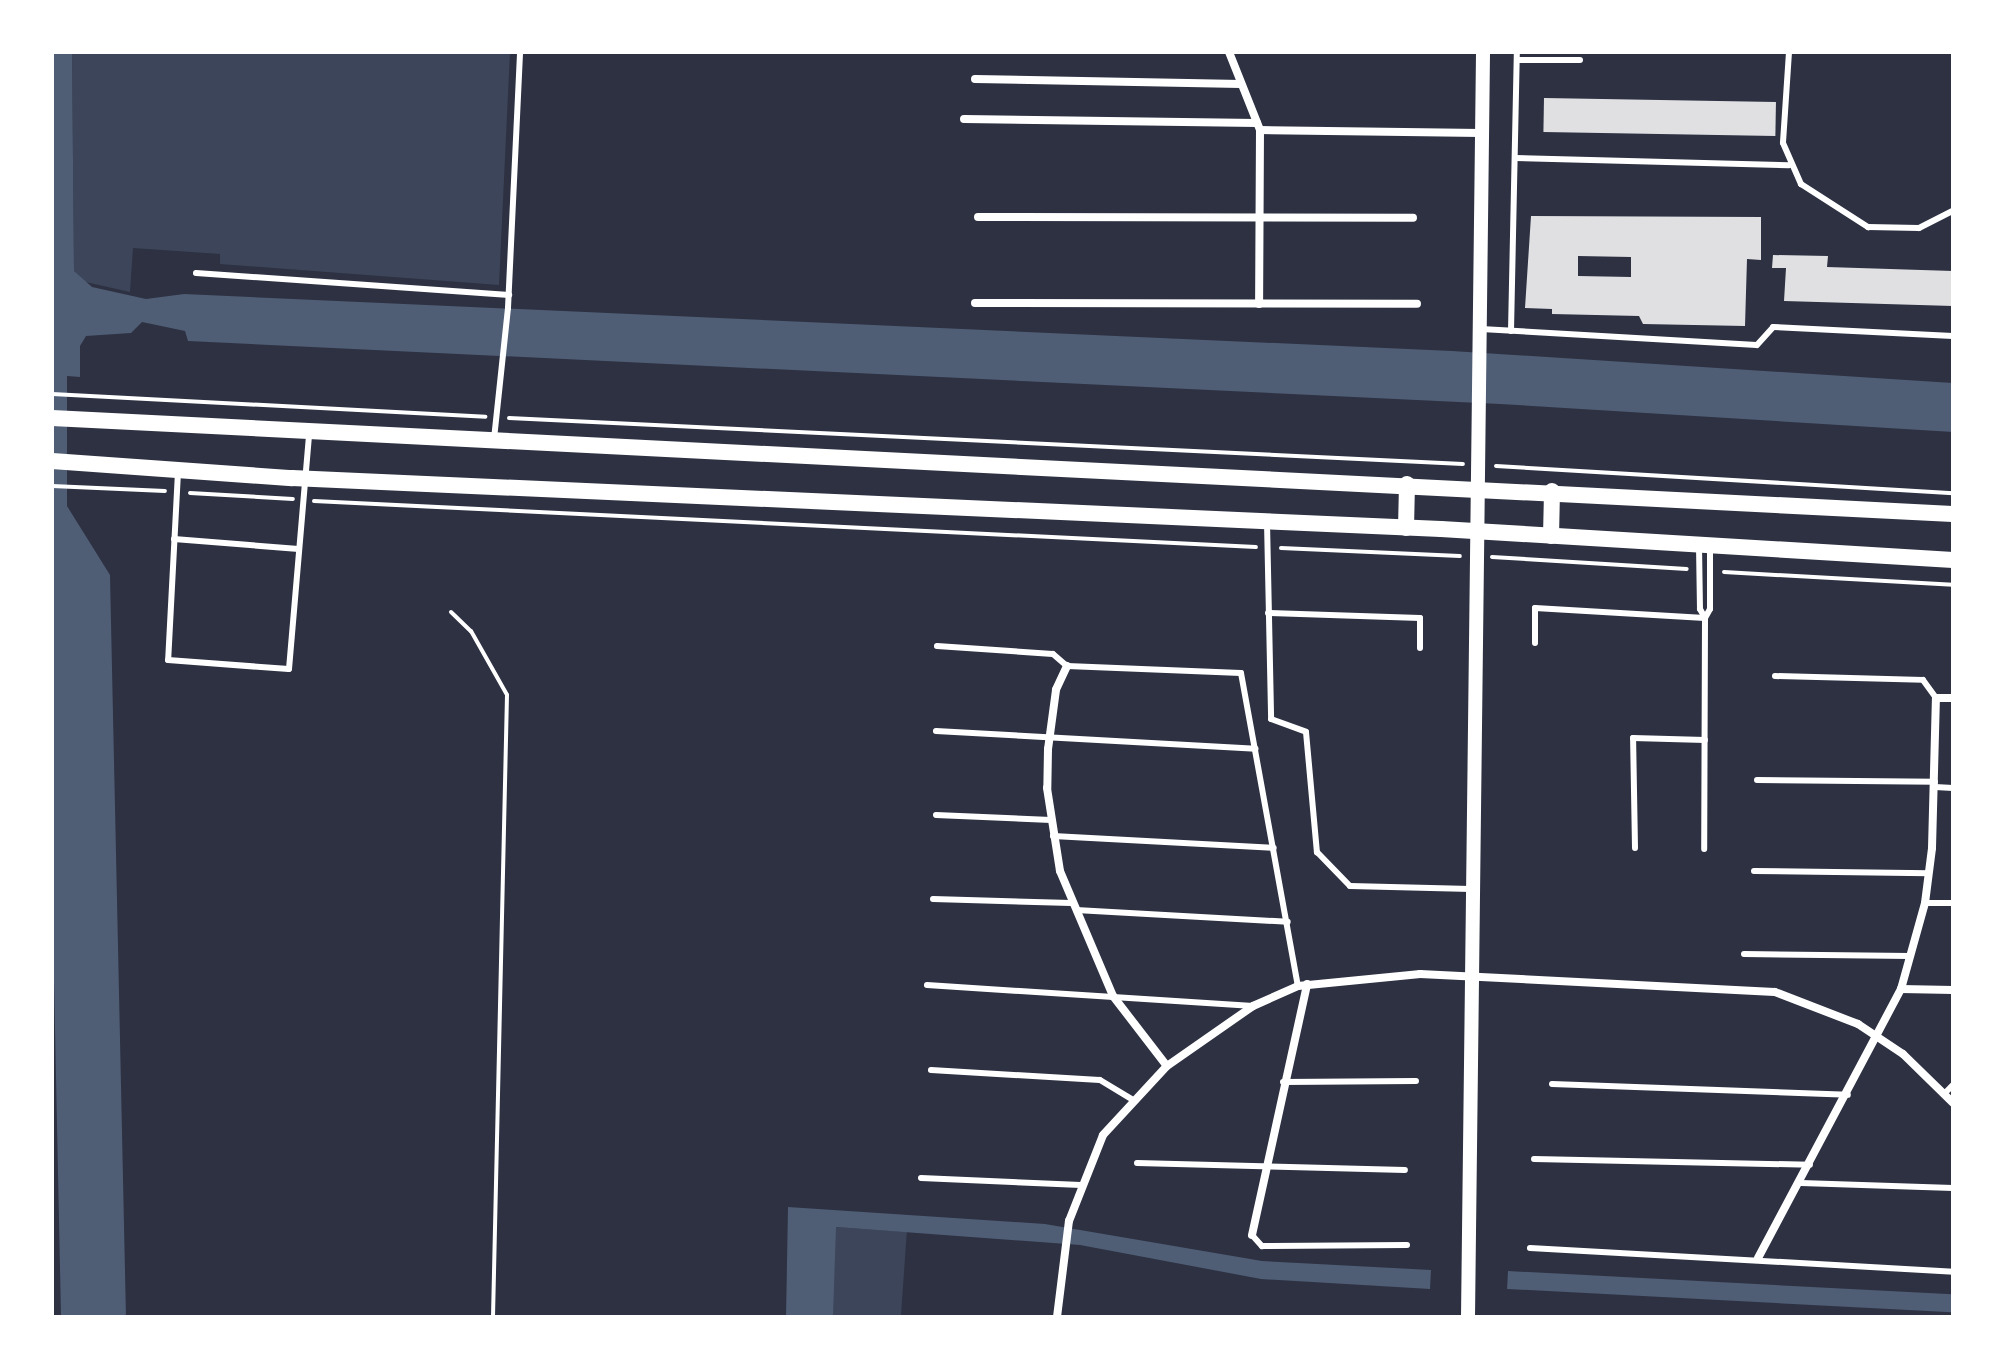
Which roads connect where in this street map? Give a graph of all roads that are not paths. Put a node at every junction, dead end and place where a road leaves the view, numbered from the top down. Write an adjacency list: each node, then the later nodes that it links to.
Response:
1 (520, 52): 19 (lane)
2 (1229, 52): 8 (street)
3 (1483, 52): 11 (street)
4 (1789, 52): 13 (lane)
5 (1517, 56): 6 (lane); 12 (lane)
6 (1580, 60)
7 (975, 79): 8 (street)
8 (1241, 84): 10 (street)
9 (964, 119): 10 (street)
10 (1258, 126): 11 (street); 16 (street)
11 (1481, 133): 23 (street)
12 (1515, 158): 13 (lane); 24 (lane)
13 (1789, 165): 14 (lane)
14 (1953, 211)
15 (978, 217): 16 (street)
16 (1259, 217): 17 (street); 21 (street)
17 (1413, 218)
18 (196, 273): 19 (lane)
19 (509, 295): 28 (lane)
20 (975, 303): 21 (street)
21 (1259, 304): 22 (street)
22 (1417, 304)
23 (1479, 329): 24 (lane); 33 (street)
24 (1511, 331): 25 (lane)
25 (1953, 336)
26 (60, 418): 27 (main road)
27 (309, 432): 28 (main road); 31 (lane)
28 (494, 440): 32 (main road)
29 (60, 461): 30 (main road)
30 (178, 469): 31 (main road); 40 (lane)
31 (305, 478): 36 (main road); 42 (lane)
32 (1407, 484): 33 (main road); 37 (main road)
33 (1475, 487): 34 (main road); 38 (street)
34 (1552, 491): 35 (main road); 39 (main road)
35 (1953, 514)
36 (1267, 522): 37 (main road); 44 (lane)
37 (1406, 528): 38 (main road)
38 (1476, 531): 39 (main road); 68 (street)
39 (1551, 536): 41 (main road)
40 (174, 539): 42 (lane); 42 (lane)
41 (1705, 545): 43 (main road); 45 (lane); 45 (lane)
42 (299, 549)
43 (1953, 560)
44 (1268, 613): 48 (lane); 68 (lane)
45 (1705, 618): 46 (lane); 55 (lane)
46 (1535, 643)
47 (937, 646): 49 (lane)
48 (1420, 648)
49 (1067, 666): 54 (street); 56 (lane)
50 (1775, 676): 51 (lane)
51 (1936, 698): 52 (street); 58 (street)
52 (1953, 698)
53 (936, 731): 54 (lane)
54 (1049, 735): 56 (lane); 61 (street)
55 (1705, 740): 64 (lane); 65 (lane)
56 (1255, 749): 63 (lane)
57 (1757, 780): 58 (lane)
58 (1935, 785): 59 (lane); 67 (street)
59 (1953, 788)
60 (936, 815): 61 (lane)
61 (1051, 820): 62 (street)
62 (1053, 836): 63 (lane); 72 (street)
63 (1274, 848): 73 (lane)
64 (1635, 848)
65 (1704, 849)
66 (1754, 871): 67 (lane)
67 (1929, 873): 70 (street)
68 (1472, 889): 76 (street)
69 (933, 899): 72 (lane)
70 (1925, 903): 71 (lane); 75 (street)
71 (1953, 903)
72 (1072, 907): 73 (lane); 81 (street)
73 (1288, 922): 78 (lane)
74 (1744, 954): 75 (lane)
75 (1910, 956): 79 (street)
76 (1471, 975): 78 (street); 83 (street); 109 (street)
77 (927, 985): 81 (lane)
78 (1303, 985): 82 (street); 87 (street)
79 (1901, 989): 80 (street); 83 (street)
80 (1953, 990)
81 (1113, 996): 82 (lane); 84 (street)
82 (1253, 1006): 84 (street)
83 (1878, 1037): 90 (street); 91 (street)
84 (1167, 1066): 92 (street)
85 (931, 1070): 92 (lane)
86 (1416, 1081): 87 (lane)
87 (1283, 1082): 97 (street)
88 (1552, 1084): 91 (lane)
89 (1953, 1085): 90 (lane)
90 (1945, 1093): 93 (street)
91 (1848, 1095): 96 (street)
92 (1132, 1099): 101 (street)
93 (1953, 1103)
94 (1534, 1159): 96 (lane)
95 (1137, 1163): 97 (lane)
96 (1810, 1165): 100 (street)
97 (1267, 1170): 98 (lane); 103 (street)
98 (1405, 1170)
99 (921, 1178): 101 (lane)
100 (1801, 1183): 102 (lane); 106 (street)
101 (1081, 1185): 108 (street)
102 (1953, 1188)
103 (1252, 1235): 104 (lane)
104 (1407, 1245)
105 (1530, 1248): 106 (lane)
106 (1758, 1258): 107 (lane)
107 (1953, 1272)
108 (1057, 1317)
109 (1468, 1317)

